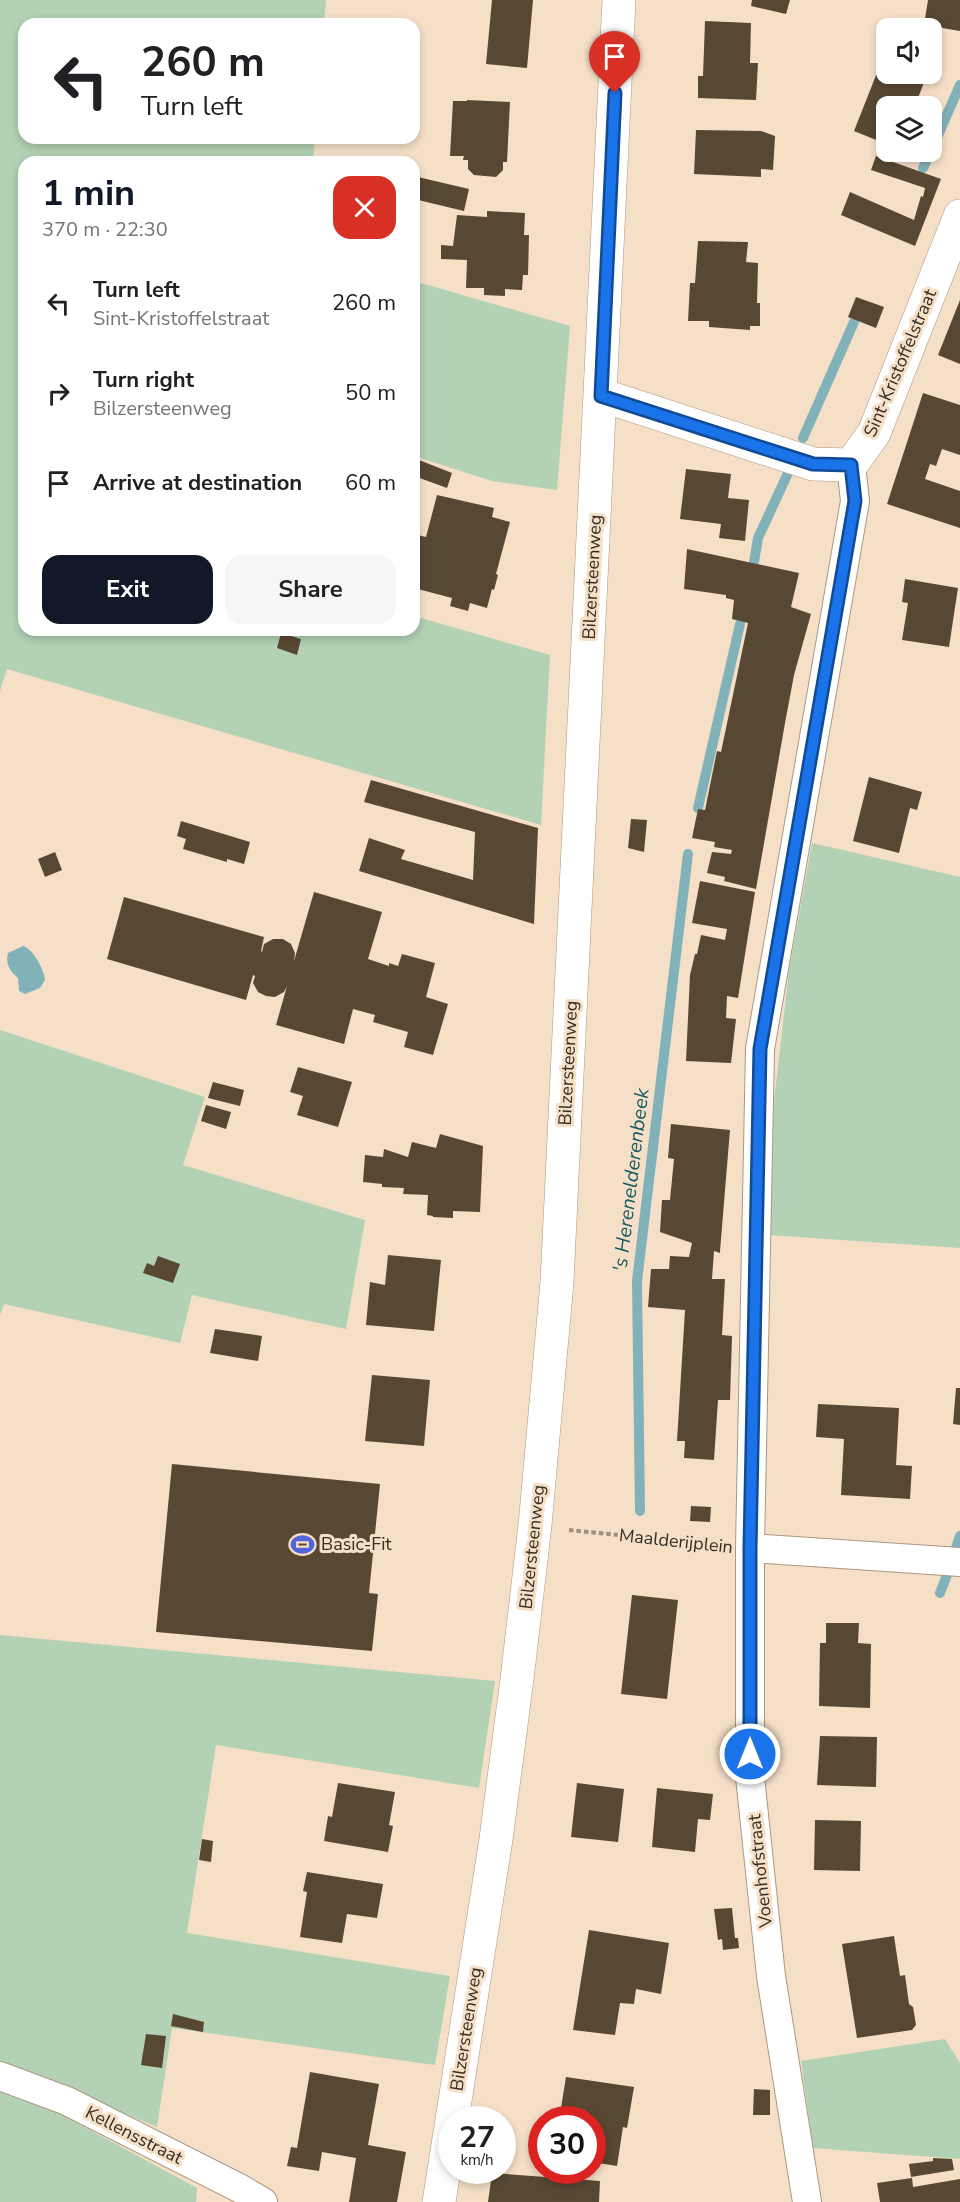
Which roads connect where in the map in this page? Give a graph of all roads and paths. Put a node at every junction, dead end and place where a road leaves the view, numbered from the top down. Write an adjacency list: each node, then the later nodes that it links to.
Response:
1 (619, 0): 3 (main road, Bilzersteenweg)
2 (960, 216): 4 (main road, Sint-Kristoffelstraat)
3 (601, 396): 4 (main road); 5 (main road, Bilzersteenweg)
4 (851, 465): 6 (street, Voenhofstraat)
5 (535, 1525): 6 (path, Maalderijplein); 9 (main road, Bilzersteenweg)
6 (750, 1548): 7 (street, Maalderijplein); 13 (street, Voenhofstraat)
7 (960, 1562)
8 (0, 2076): 11 (street, Kellensstraat)
9 (454, 2106)
10 (442, 2184): 12 (main road, Bilzersteenweg)
11 (263, 2202)
12 (439, 2202)
13 (807, 2202)

